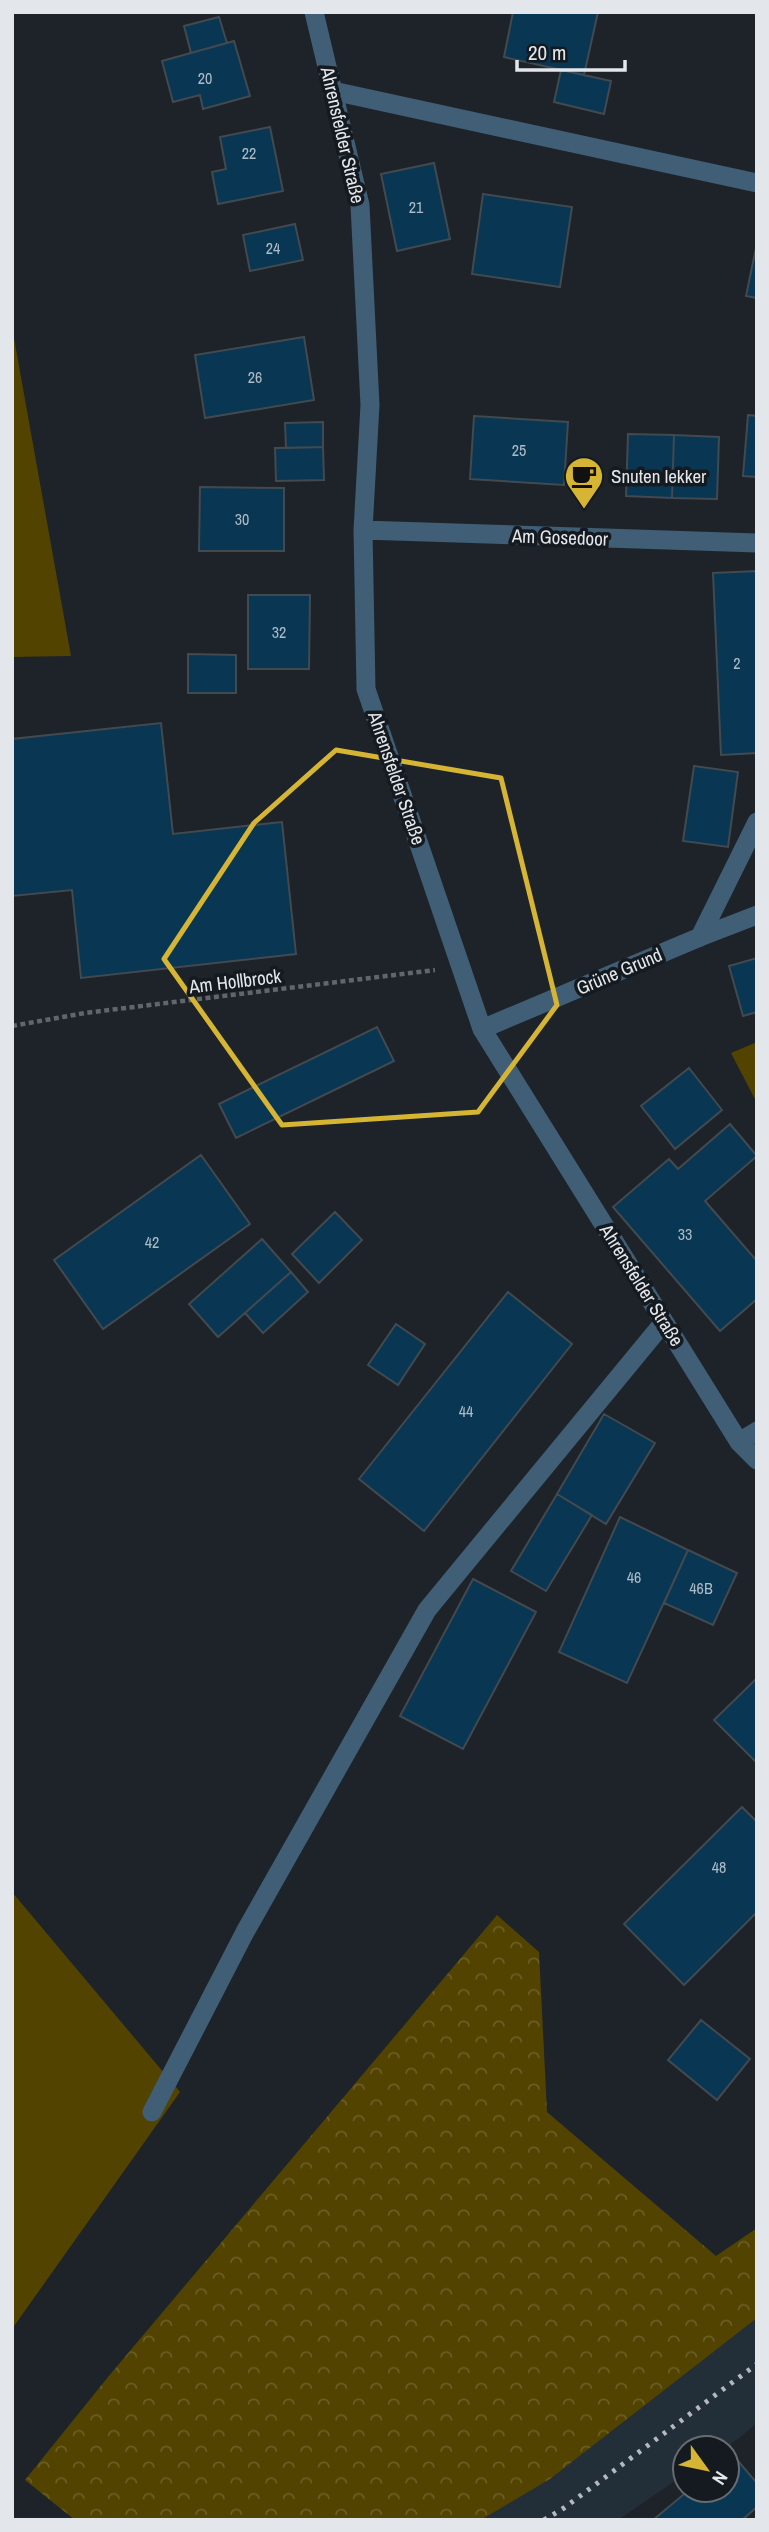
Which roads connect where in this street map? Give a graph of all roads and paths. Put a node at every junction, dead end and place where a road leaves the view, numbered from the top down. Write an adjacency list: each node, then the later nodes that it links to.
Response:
1 (314, 12): 2 (street, Ahrensfelder Straße)
2 (333, 91): 3 (street); 4 (street, Ahrensfelder Straße)
3 (757, 183)
4 (363, 530): 5 (street, Am Gosedoor); 9 (street, Ahrensfelder Straße)
5 (757, 543)
6 (757, 822): 8 (street)
7 (757, 915): 8 (street, Grüne Grund)
8 (700, 937): 11 (street, Grüne Grund)
9 (461, 967): 10 (path, Am Hollbrock); 11 (street, Ahrensfelder Straße)
10 (12, 1026)
11 (482, 1029): 12 (street, Ahrensfelder Straße)
12 (664, 1322): 14 (street, Ahrensfelder Straße); 16 (street)
13 (757, 1431): 14 (street)
14 (739, 1442): 15 (street, Ahrensfelder Straße)
15 (757, 1460)
16 (152, 2112)

